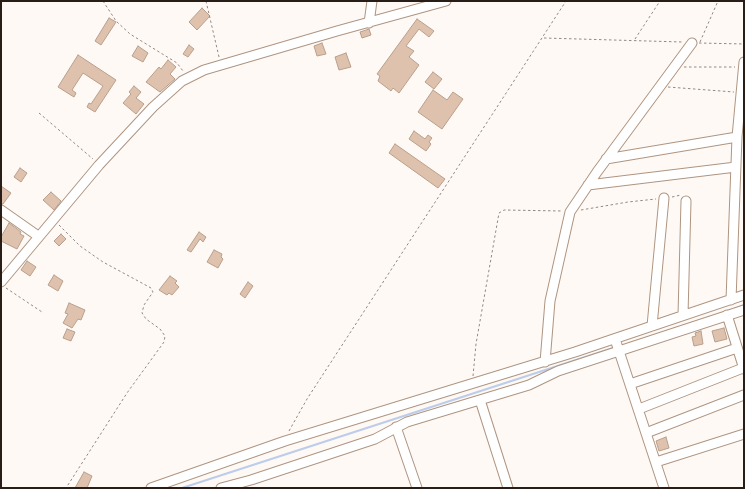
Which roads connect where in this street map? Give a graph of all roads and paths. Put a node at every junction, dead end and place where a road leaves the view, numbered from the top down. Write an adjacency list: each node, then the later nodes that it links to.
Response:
1 (103, 1): 17 (path)
2 (206, 1): 14 (path)
3 (372, 1): 8 (street)
4 (446, 1): 8 (street)
5 (566, 1): 9 (path)
6 (660, 1): 10 (path)
7 (718, 1): 11 (path)
8 (369, 23): 14 (street)
9 (543, 38): 10 (path); 52 (path)
10 (635, 40): 11 (path)
11 (696, 43): 12 (path); 15 (street)
12 (744, 44)
13 (744, 62): 16 (street)
14 (221, 65): 17 (street)
15 (675, 66): 16 (path); 18 (street)
16 (743, 68): 19 (street)
17 (187, 78): 23 (street)
18 (660, 87): 19 (path); 22 (street)
19 (742, 93): 21 (street)
20 (39, 113): 23 (path)
21 (737, 137): 22 (street); 24 (street)
22 (606, 159): 25 (street)
23 (99, 165): 30 (street)
24 (736, 167): 25 (street); 34 (street)
25 (588, 185): 29 (street)
26 (664, 198): 27 (path); 29 (path); 39 (street)
27 (686, 201): 37 (street)
28 (1, 210): 31 (street)
29 (570, 212): 42 (street); 44 (path)
30 (53, 219): 31 (street); 54 (path)
31 (38, 236): 32 (street)
32 (1, 283): 36 (path)
33 (744, 295): 34 (street)
34 (731, 300): 37 (street)
35 (744, 310): 38 (street)
36 (42, 312)
37 (683, 315): 39 (street)
38 (727, 316): 40 (street); 41 (street)
39 (652, 326): 40 (street)
40 (616, 345): 42 (street); 45 (street); 47 (street)
41 (737, 348): 43 (street); 45 (street)
42 (545, 362): 44 (street)
43 (744, 368): 48 (street)
44 (472, 384): 52 (street)
45 (630, 384): 48 (street)
46 (744, 395): 50 (street)
47 (480, 400): 49 (street); 58 (street)
48 (639, 409): 50 (street)
49 (396, 427): 56 (street); 57 (street)
50 (646, 433): 53 (street)
51 (744, 434): 53 (street)
52 (285, 441): 55 (street)
53 (656, 462): 59 (street)
54 (66, 488)
55 (151, 488)
56 (221, 488)
57 (417, 488)
58 (508, 488)
59 (664, 488)

